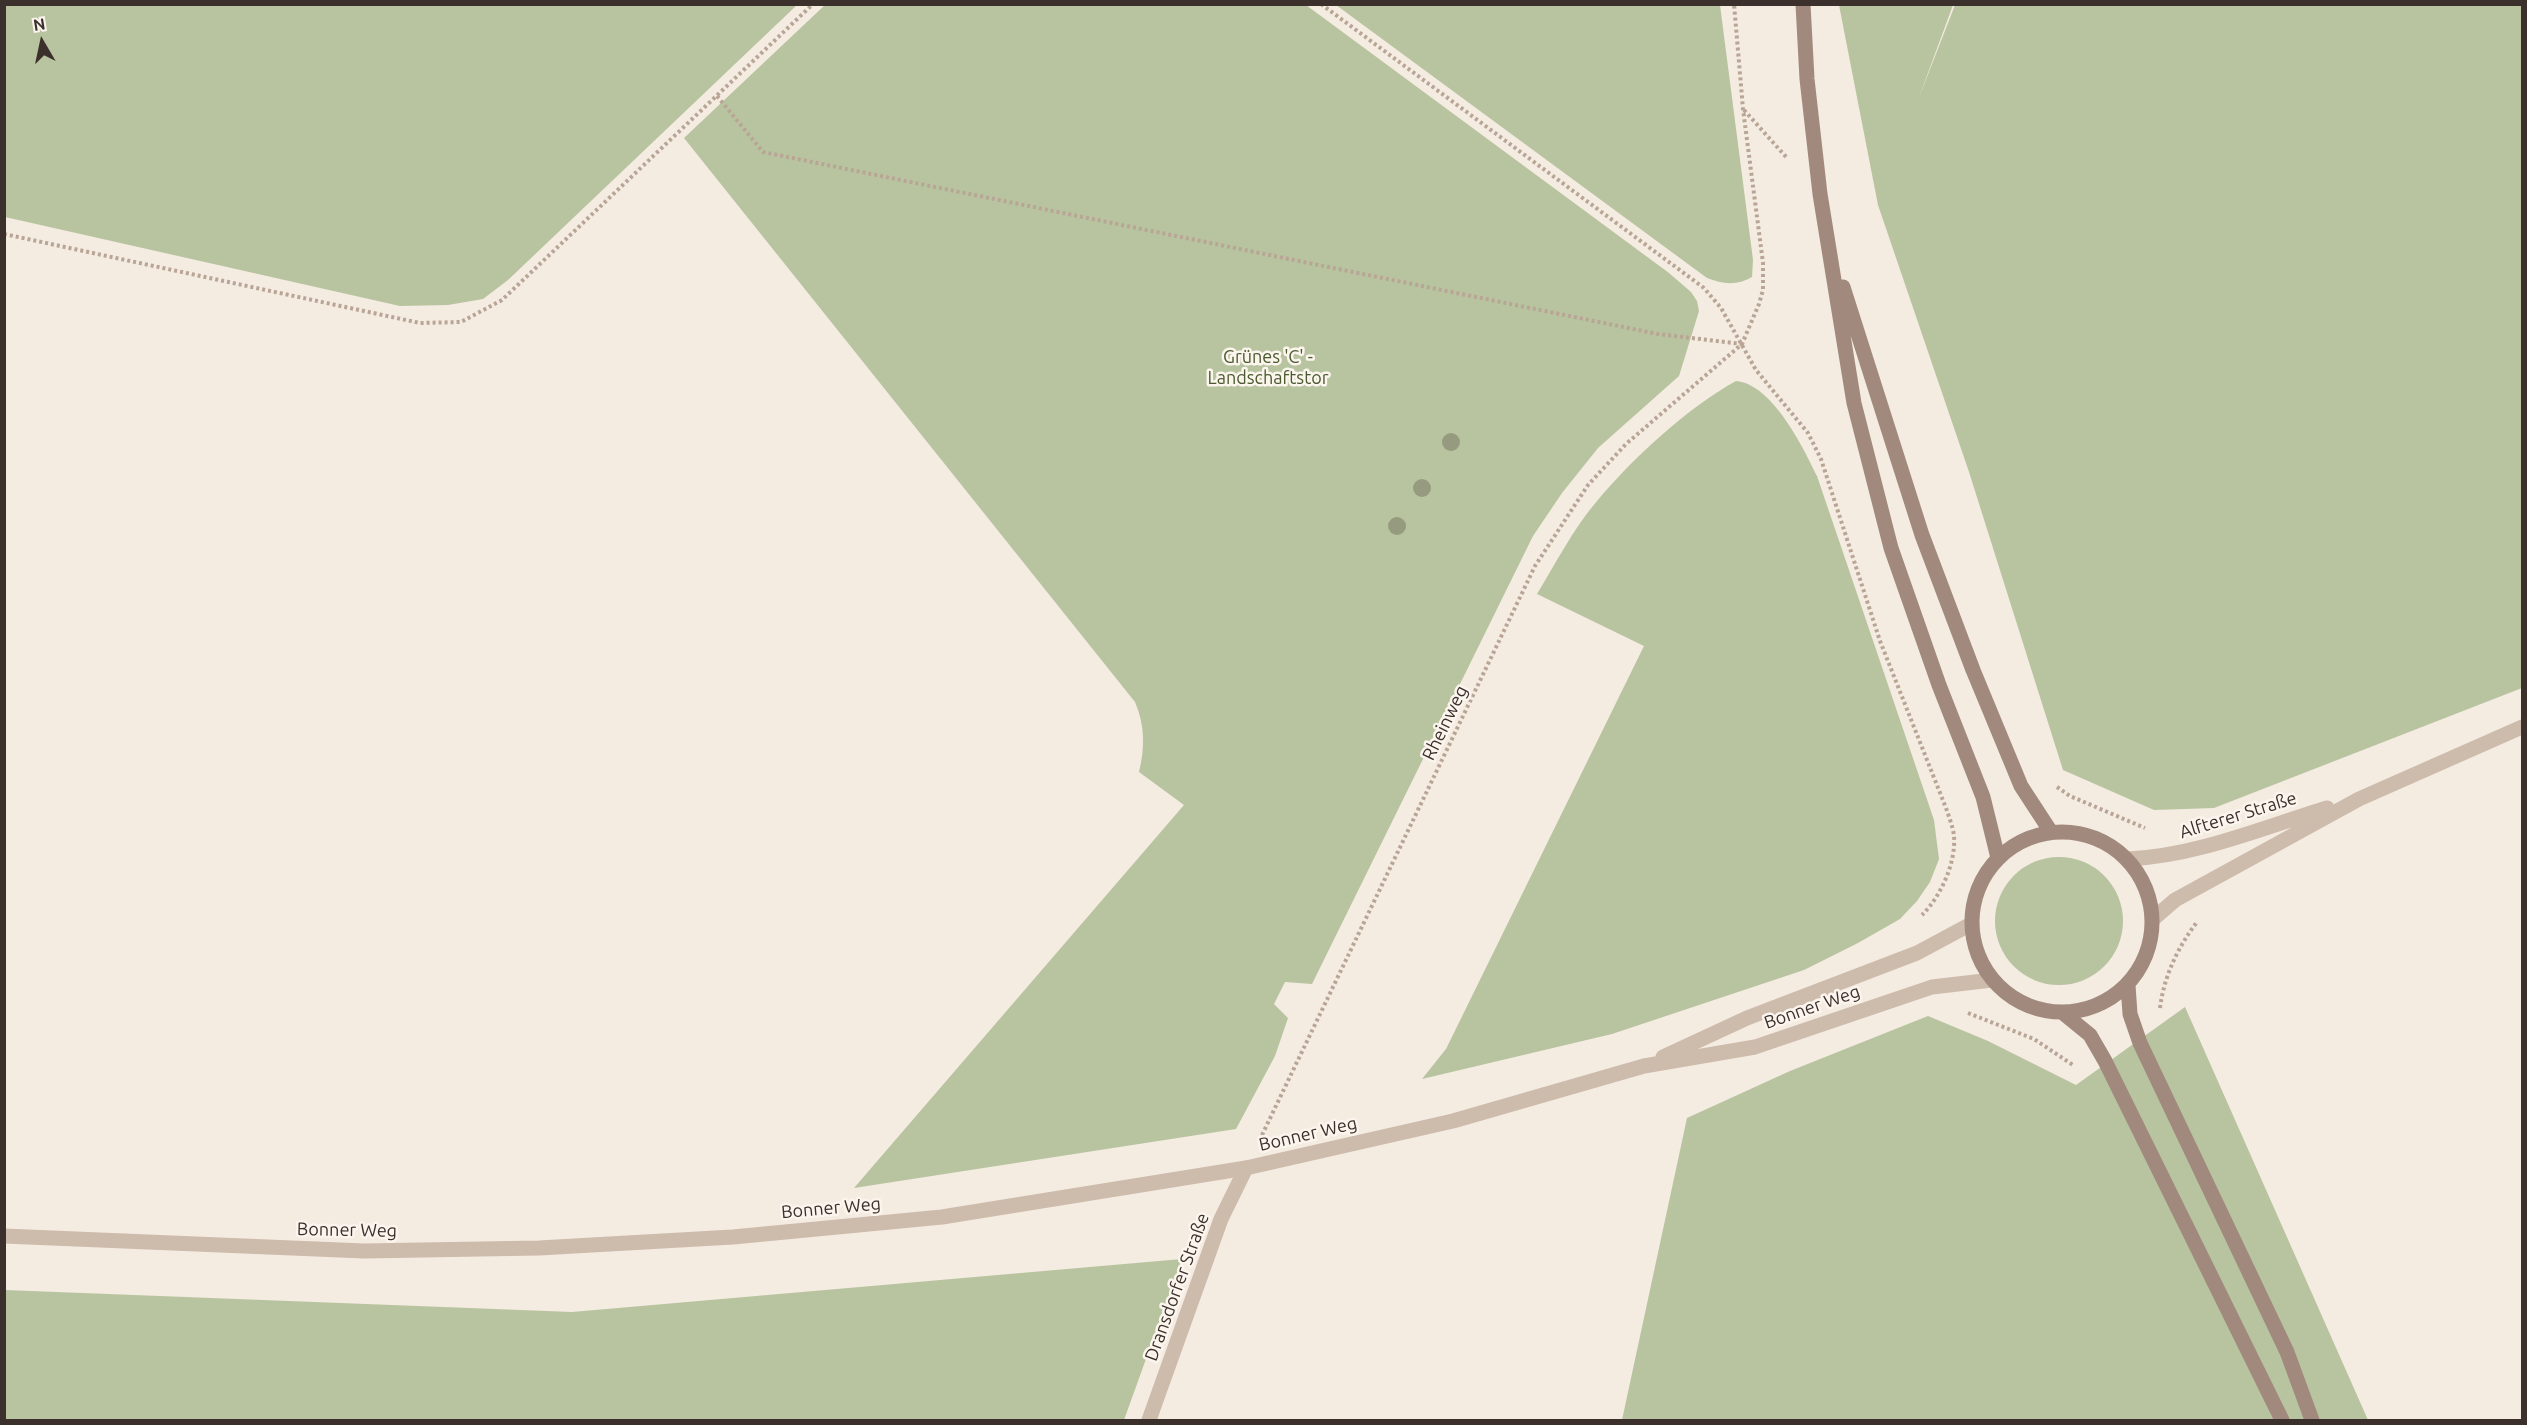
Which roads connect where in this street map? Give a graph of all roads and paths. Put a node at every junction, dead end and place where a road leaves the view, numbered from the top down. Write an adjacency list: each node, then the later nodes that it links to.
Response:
1 (813, 4): 5 (path)
2 (1321, 4): 10 (path)
3 (1734, 4): 6 (path)
4 (1803, 4): 7 (main road)
5 (717, 96): 8 (path); 10 (path)
6 (1743, 109): 7 (path); 10 (path)
7 (1820, 194): 9 (main road)
8 (4, 234)
9 (1829, 244): 15 (main road); 16 (main road)
10 (1742, 344): 21 (path); 29 (path, Rheinweg)
11 (2523, 727): 13 (street, Alfterer Straße)
12 (2052, 784): 14 (path)
13 (2359, 799): 17 (street, Alfterer Straße); 18 (street, Alfterer Straße)
14 (2150, 830)
15 (2051, 832): 16 (main road); 17 (main road)
16 (1998, 858): 20 (main road)
17 (2128, 859): 19 (main road)
18 (2199, 887): 19 (street, Alfterer Straße); 24 (path)
19 (2153, 919): 23 (main road)
20 (1971, 924): 21 (street, Bonner Weg); 22 (main road)
21 (1917, 953): 28 (street, Bonner Weg)
22 (1992, 980): 26 (main road); 28 (street, Bonner Weg)
23 (2128, 985): 26 (main road); 33 (main road)
24 (2160, 1010)
25 (1965, 1012): 27 (path)
26 (2063, 1013): 27 (main road)
27 (2105, 1061): 32 (main road)
28 (1644, 1066): 29 (street, Bonner Weg)
29 (1246, 1168): 30 (street, Bonner Weg); 31 (street, Dransdorfer Straße)
30 (4, 1236)
31 (1149, 1420)
32 (2282, 1420)
33 (2312, 1420)

